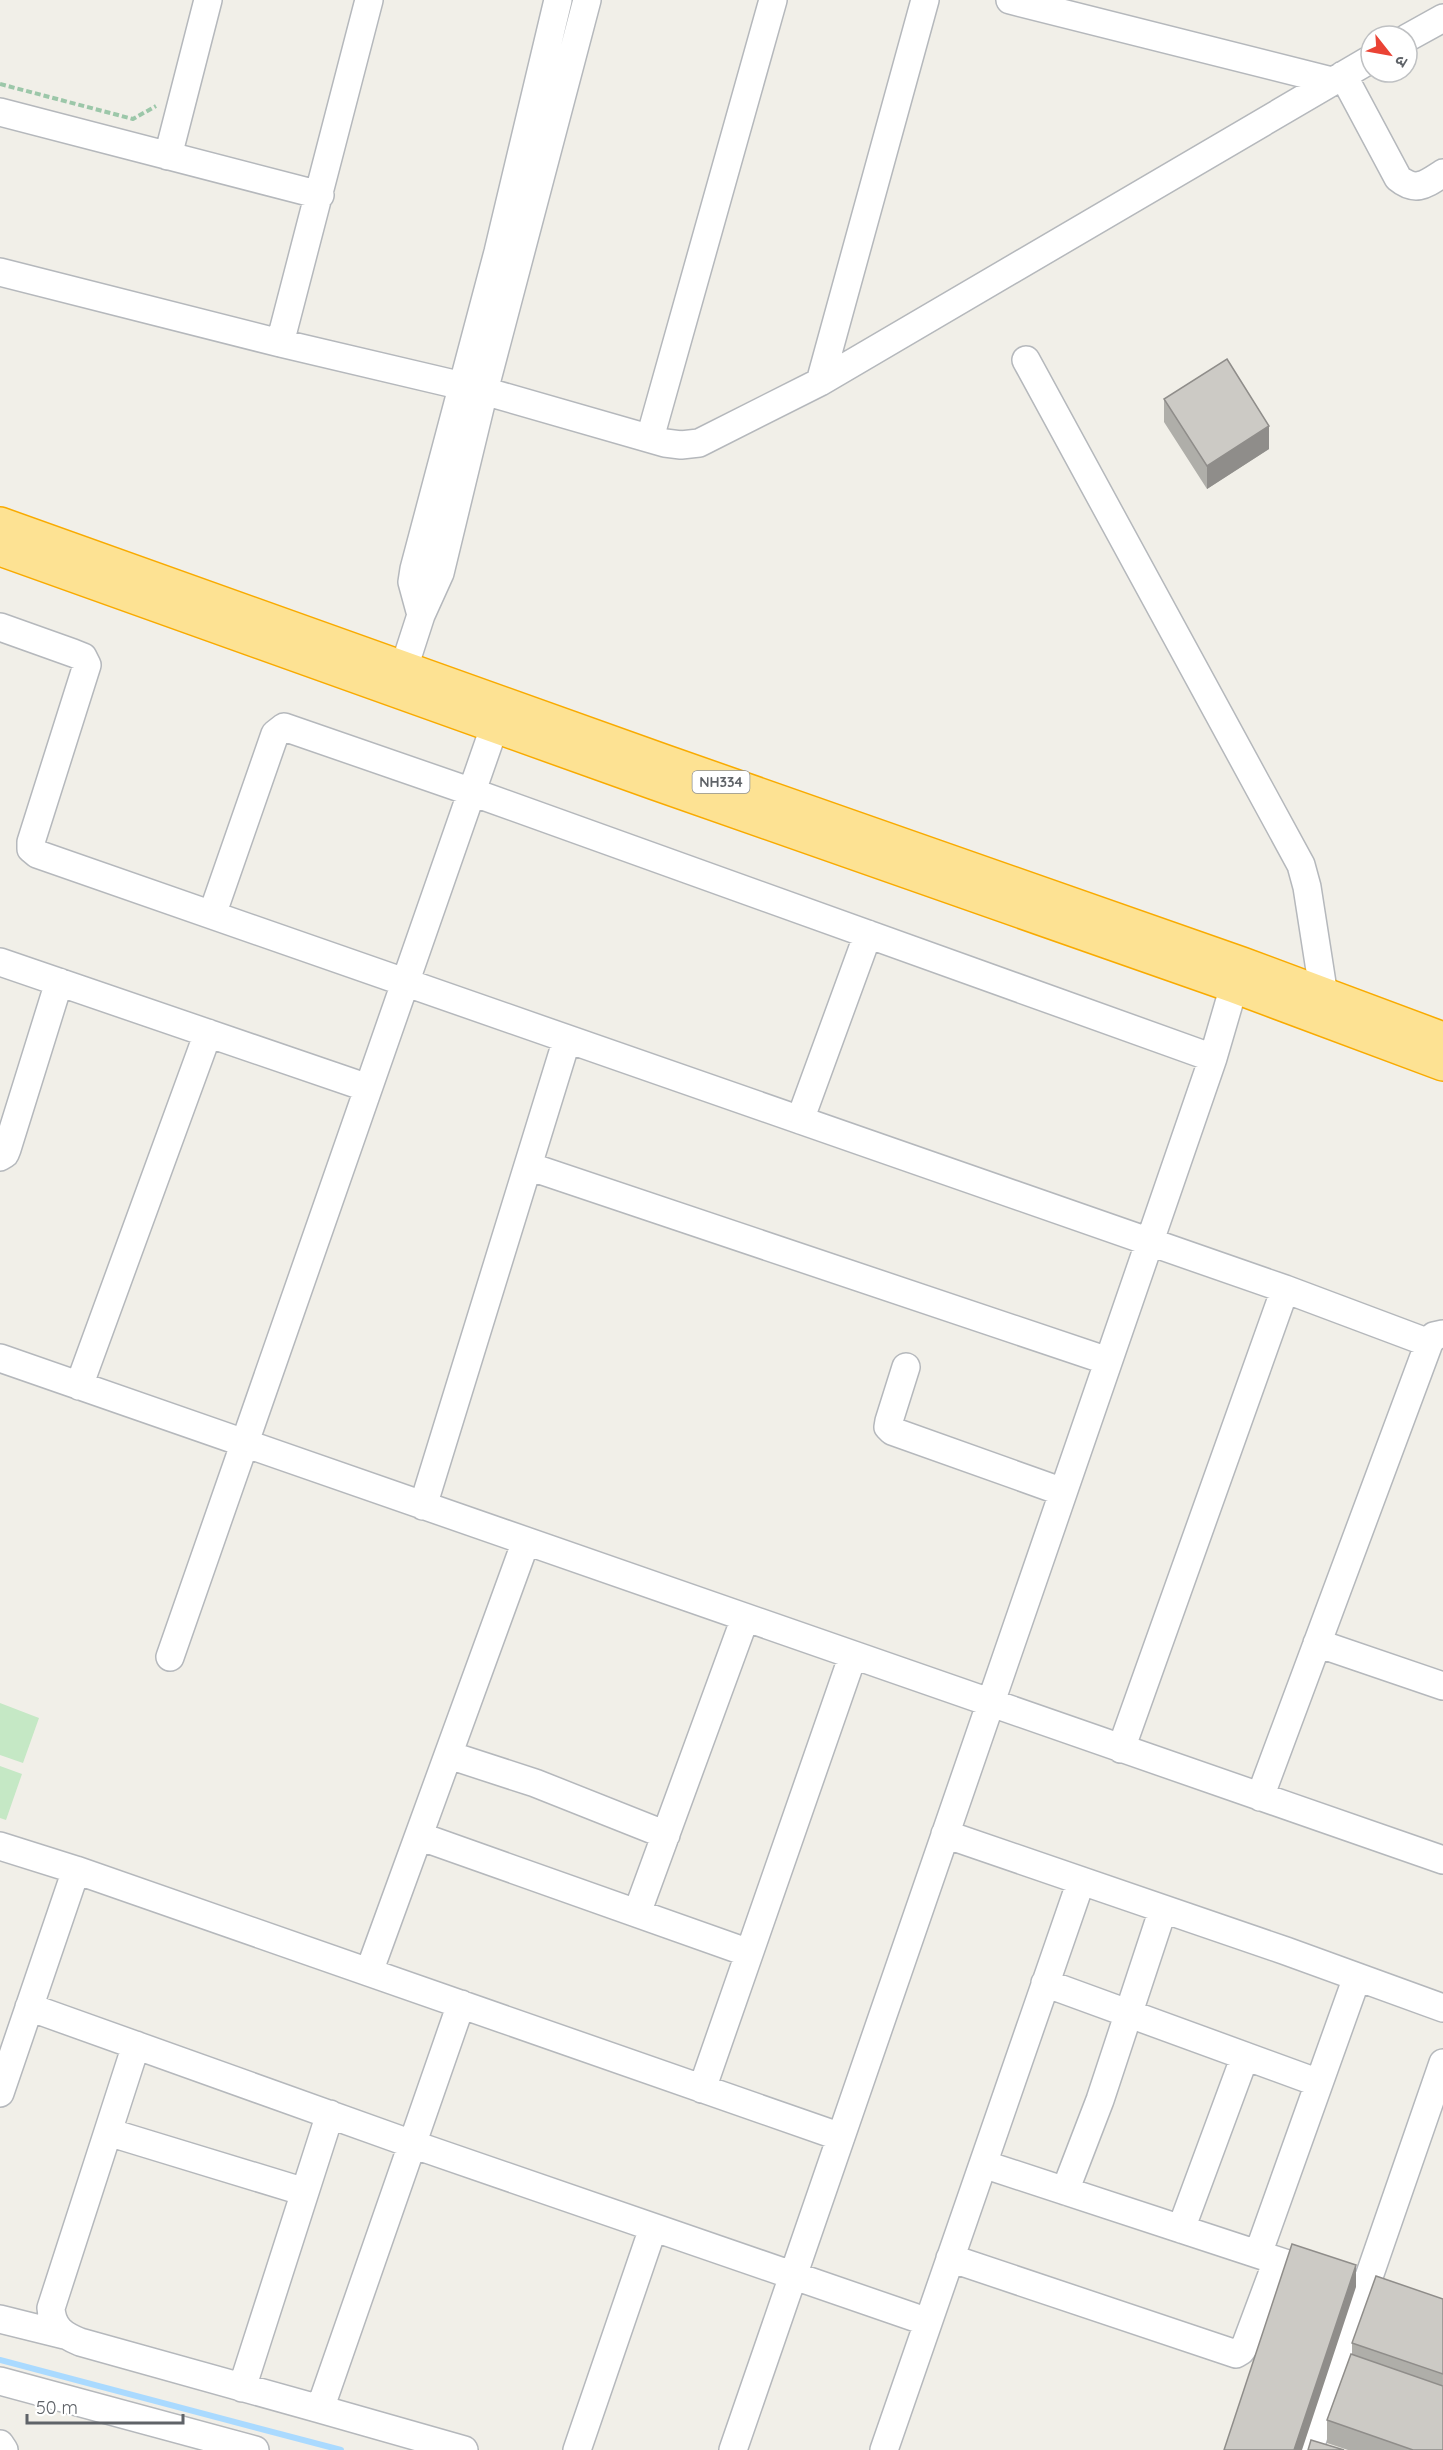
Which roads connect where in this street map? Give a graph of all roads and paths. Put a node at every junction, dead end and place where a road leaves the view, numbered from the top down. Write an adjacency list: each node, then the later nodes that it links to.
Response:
1 (208, 0): 15 (street)
2 (369, 0): 17 (street)
3 (558, 0): 22 (street)
4 (587, 0): 22 (street)
5 (773, 0): 23 (street)
6 (926, 0): 21 (street)
7 (1010, 0): 11 (street)
8 (1443, 18): 9 (street)
9 (1419, 31)
10 (1359, 66): 11 (street)
11 (1337, 78): 16 (street); 21 (street)
12 (0, 84): 13 (path)
13 (159, 104)
14 (0, 112): 15 (street)
15 (168, 156): 17 (street)
16 (1443, 173)
17 (320, 195): 19 (street)
18 (0, 272): 19 (street)
19 (280, 343): 22 (street)
20 (1026, 360): 36 (street)
21 (820, 382): 23 (street)
22 (472, 389): 23 (street); 27 (street)
23 (650, 438)
24 (0, 524): 27 (highway, NH334)
25 (0, 549): 27 (highway, NH334)
26 (0, 627): 30 (street)
27 (400, 680): 28 (highway, NH334); 36 (highway, NH334)
28 (495, 725): 29 (street); 35 (highway, NH334)
29 (472, 792): 30 (street); 31 (street); 34 (street)
30 (212, 915): 34 (street)
31 (868, 934): 40 (street); 43 (street)
32 (0, 962): 33 (street)
33 (59, 982): 37 (street); 44 (street)
34 (405, 982): 38 (street); 42 (street)
35 (1234, 986): 40 (street); 41 (highway, NH334)
36 (1324, 996): 39 (highway, NH334)
37 (208, 1033): 42 (street); 52 (street)
38 (567, 1039): 43 (street); 45 (street)
39 (1443, 1039)
40 (1213, 1058): 46 (street)
41 (1443, 1064)
42 (368, 1088): 53 (street)
43 (800, 1120): 46 (street)
44 (0, 1157)
45 (528, 1166): 50 (street); 55 (street)
46 (1149, 1242): 47 (street); 50 (street)
47 (1285, 1289): 48 (street); 63 (street)
48 (1436, 1338): 58 (street)
49 (0, 1358): 52 (street)
50 (1108, 1361): 54 (street)
51 (906, 1367): 54 (street)
52 (80, 1386): 53 (street)
53 (246, 1444): 55 (street); 60 (street)
54 (1063, 1492): 62 (street)
55 (423, 1506): 56 (street)
56 (526, 1541): 57 (street); 64 (street)
57 (745, 1618): 59 (street); 67 (street)
58 (1317, 1643): 61 (street); 65 (street)
59 (853, 1656): 62 (street); 75 (street)
60 (170, 1657)
61 (1443, 1686)
62 (990, 1703): 63 (street); 66 (street)
63 (1121, 1749): 65 (street)
64 (448, 1755): 67 (street); 68 (street)
65 (1260, 1797): 70 (street)
66 (945, 1834): 72 (street); 91 (street)
67 (666, 1835): 74 (street)
68 (419, 1836): 74 (street); 76 (street)
69 (0, 1846): 71 (street)
70 (1443, 1860)
71 (76, 1870): 76 (street); 80 (street)
72 (1081, 1881): 73 (street); 78 (street)
73 (1163, 1909): 77 (street); 82 (street)
74 (637, 1913): 75 (street)
75 (749, 1953): 87 (street)
76 (369, 1972): 79 (street)
77 (1357, 1977): 81 (street); 86 (street)
78 (1045, 1983): 82 (street); 93 (street)
79 (461, 2004): 87 (street); 92 (street)
80 (29, 2007): 83 (street); 88 (street)
81 (1443, 2008)
82 (1130, 2013): 84 (street); 94 (street)
83 (136, 2045): 89 (street); 90 (street)
84 (1245, 2056): 86 (street); 97 (street)
85 (1443, 2063): 101 (street)
86 (1319, 2083): 99 (street)
87 (702, 2089): 91 (street)
88 (0, 2093)
89 (330, 2114): 92 (street); 95 (street)
90 (108, 2132): 95 (street); 105 (street)
91 (841, 2137): 100 (street)
92 (412, 2144): 96 (street); 108 (street)
93 (983, 2164): 94 (street); 98 (street)
94 (1065, 2191): 97 (street)
95 (305, 2192): 107 (street)
96 (653, 2228): 100 (street); 115 (street)
97 (1181, 2229): 99 (street)
98 (950, 2258): 99 (street); 104 (street)
99 (1268, 2258): 101 (street)
100 (793, 2277): 104 (street); 116 (street)
101 (1364, 2289): 102 (street); 111 (street)
102 (1443, 2315)
103 (0, 2319): 105 (street)
104 (928, 2322): 117 (street)
105 (64, 2335): 107 (street)
106 (0, 2381): 110 (street)
107 (242, 2388): 108 (street)
108 (320, 2409): 114 (street)
109 (0, 2444): 112 (street)
110 (227, 2446): 113 (street)
111 (1314, 2448)
112 (4, 2450)
113 (255, 2450)
114 (464, 2450)
115 (577, 2450)
116 (733, 2450)
117 (884, 2450)

